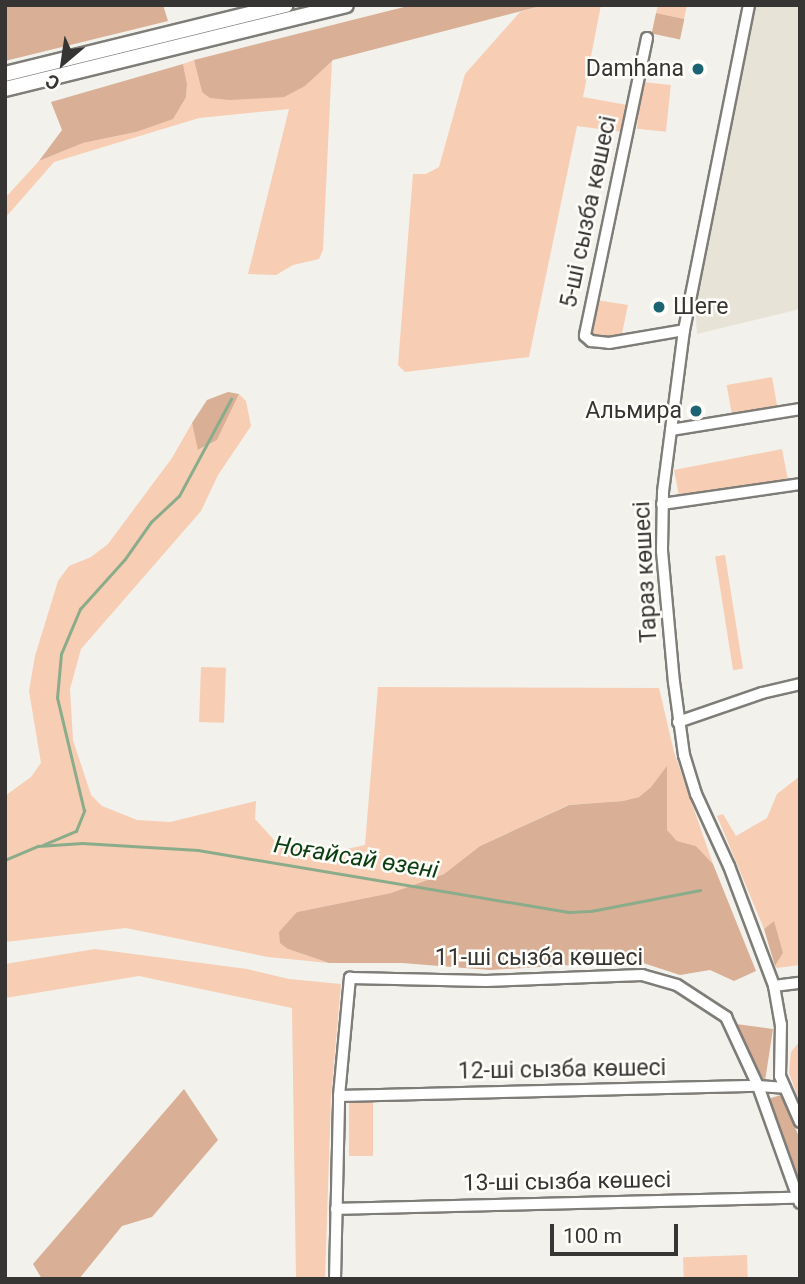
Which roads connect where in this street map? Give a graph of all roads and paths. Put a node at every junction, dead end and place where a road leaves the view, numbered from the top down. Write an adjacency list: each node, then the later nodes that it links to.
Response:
1 (286, 5): 5 (main road)
2 (346, 5): 6 (main road)
3 (749, 5): 7 (street, Тараз көшесі)
4 (647, 38): 7 (street, 5-ші сызба көшесі)
5 (5, 74)
6 (5, 89)
7 (684, 330): 9 (street, Тараз көшесі)
8 (800, 409): 9 (street)
9 (671, 430): 11 (street, Тараз көшесі)
10 (800, 484): 11 (street)
11 (662, 504): 13 (street, Тараз көшесі)
12 (800, 684): 13 (street)
13 (678, 722): 15 (street, Тараз көшесі)
14 (800, 983): 15 (street)
15 (774, 986): 17 (street, Тараз көшесі)
16 (758, 1086): 17 (street, 12-ші сызба көшесі); 18 (street, 12-ші сызба көшесі); 18 (street, 11-ші сызба көшесі); 20 (street, 11-ші сызба көшесі)
17 (785, 1088): 19 (street, Тараз көшесі)
18 (339, 1096): 21 (street)
19 (800, 1122)
20 (799, 1200): 21 (street, 13-ші сызба көшесі)
21 (336, 1209): 22 (street)
22 (335, 1279)

